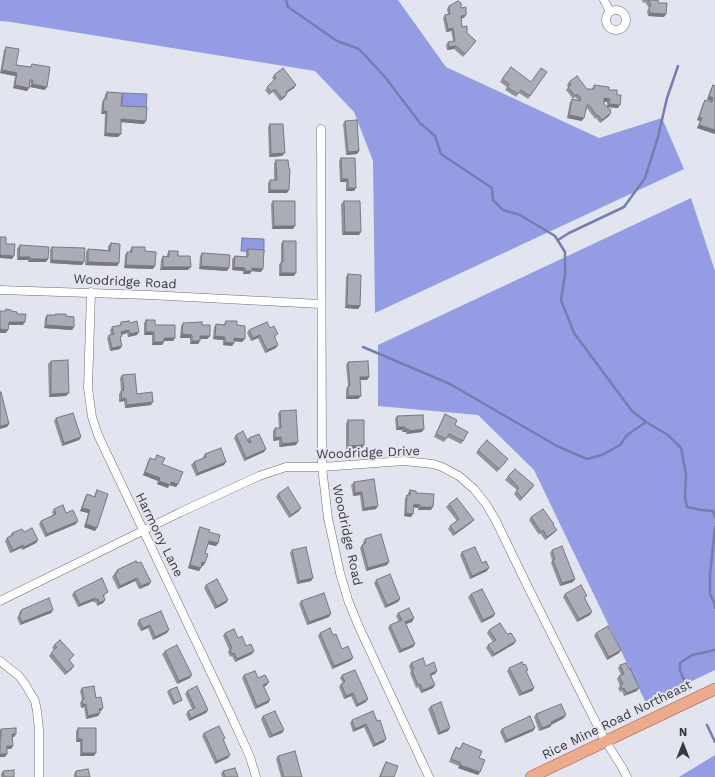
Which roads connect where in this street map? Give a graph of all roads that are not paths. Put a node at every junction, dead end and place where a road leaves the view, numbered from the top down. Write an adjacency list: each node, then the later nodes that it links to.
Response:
1 (604, 0): 2 (street)
2 (610, 12)
3 (321, 129): 6 (street, Woodridge Road)
4 (0, 290): 5 (street, Woodridge Road)
5 (91, 292): 6 (street, Woodridge Road); 8 (street, Harmony Lane)
6 (321, 304): 7 (street, Woodridge Road)
7 (322, 467): 8 (street, Woodridge Drive); 12 (street, Woodridge Drive); 15 (street, Woodridge Road)
8 (144, 531): 9 (street, Woodridge Drive); 14 (street, Harmony Lane)
9 (0, 601)
10 (0, 661): 13 (street)
11 (715, 689): 12 (main road, Rice Mine Road Northeast)
12 (605, 740): 16 (main road, Rice Mine Road Northeast); 17 (street, Woodridge Drive)
13 (39, 777)
14 (256, 777)
15 (429, 777)
16 (531, 777)
17 (627, 777)

